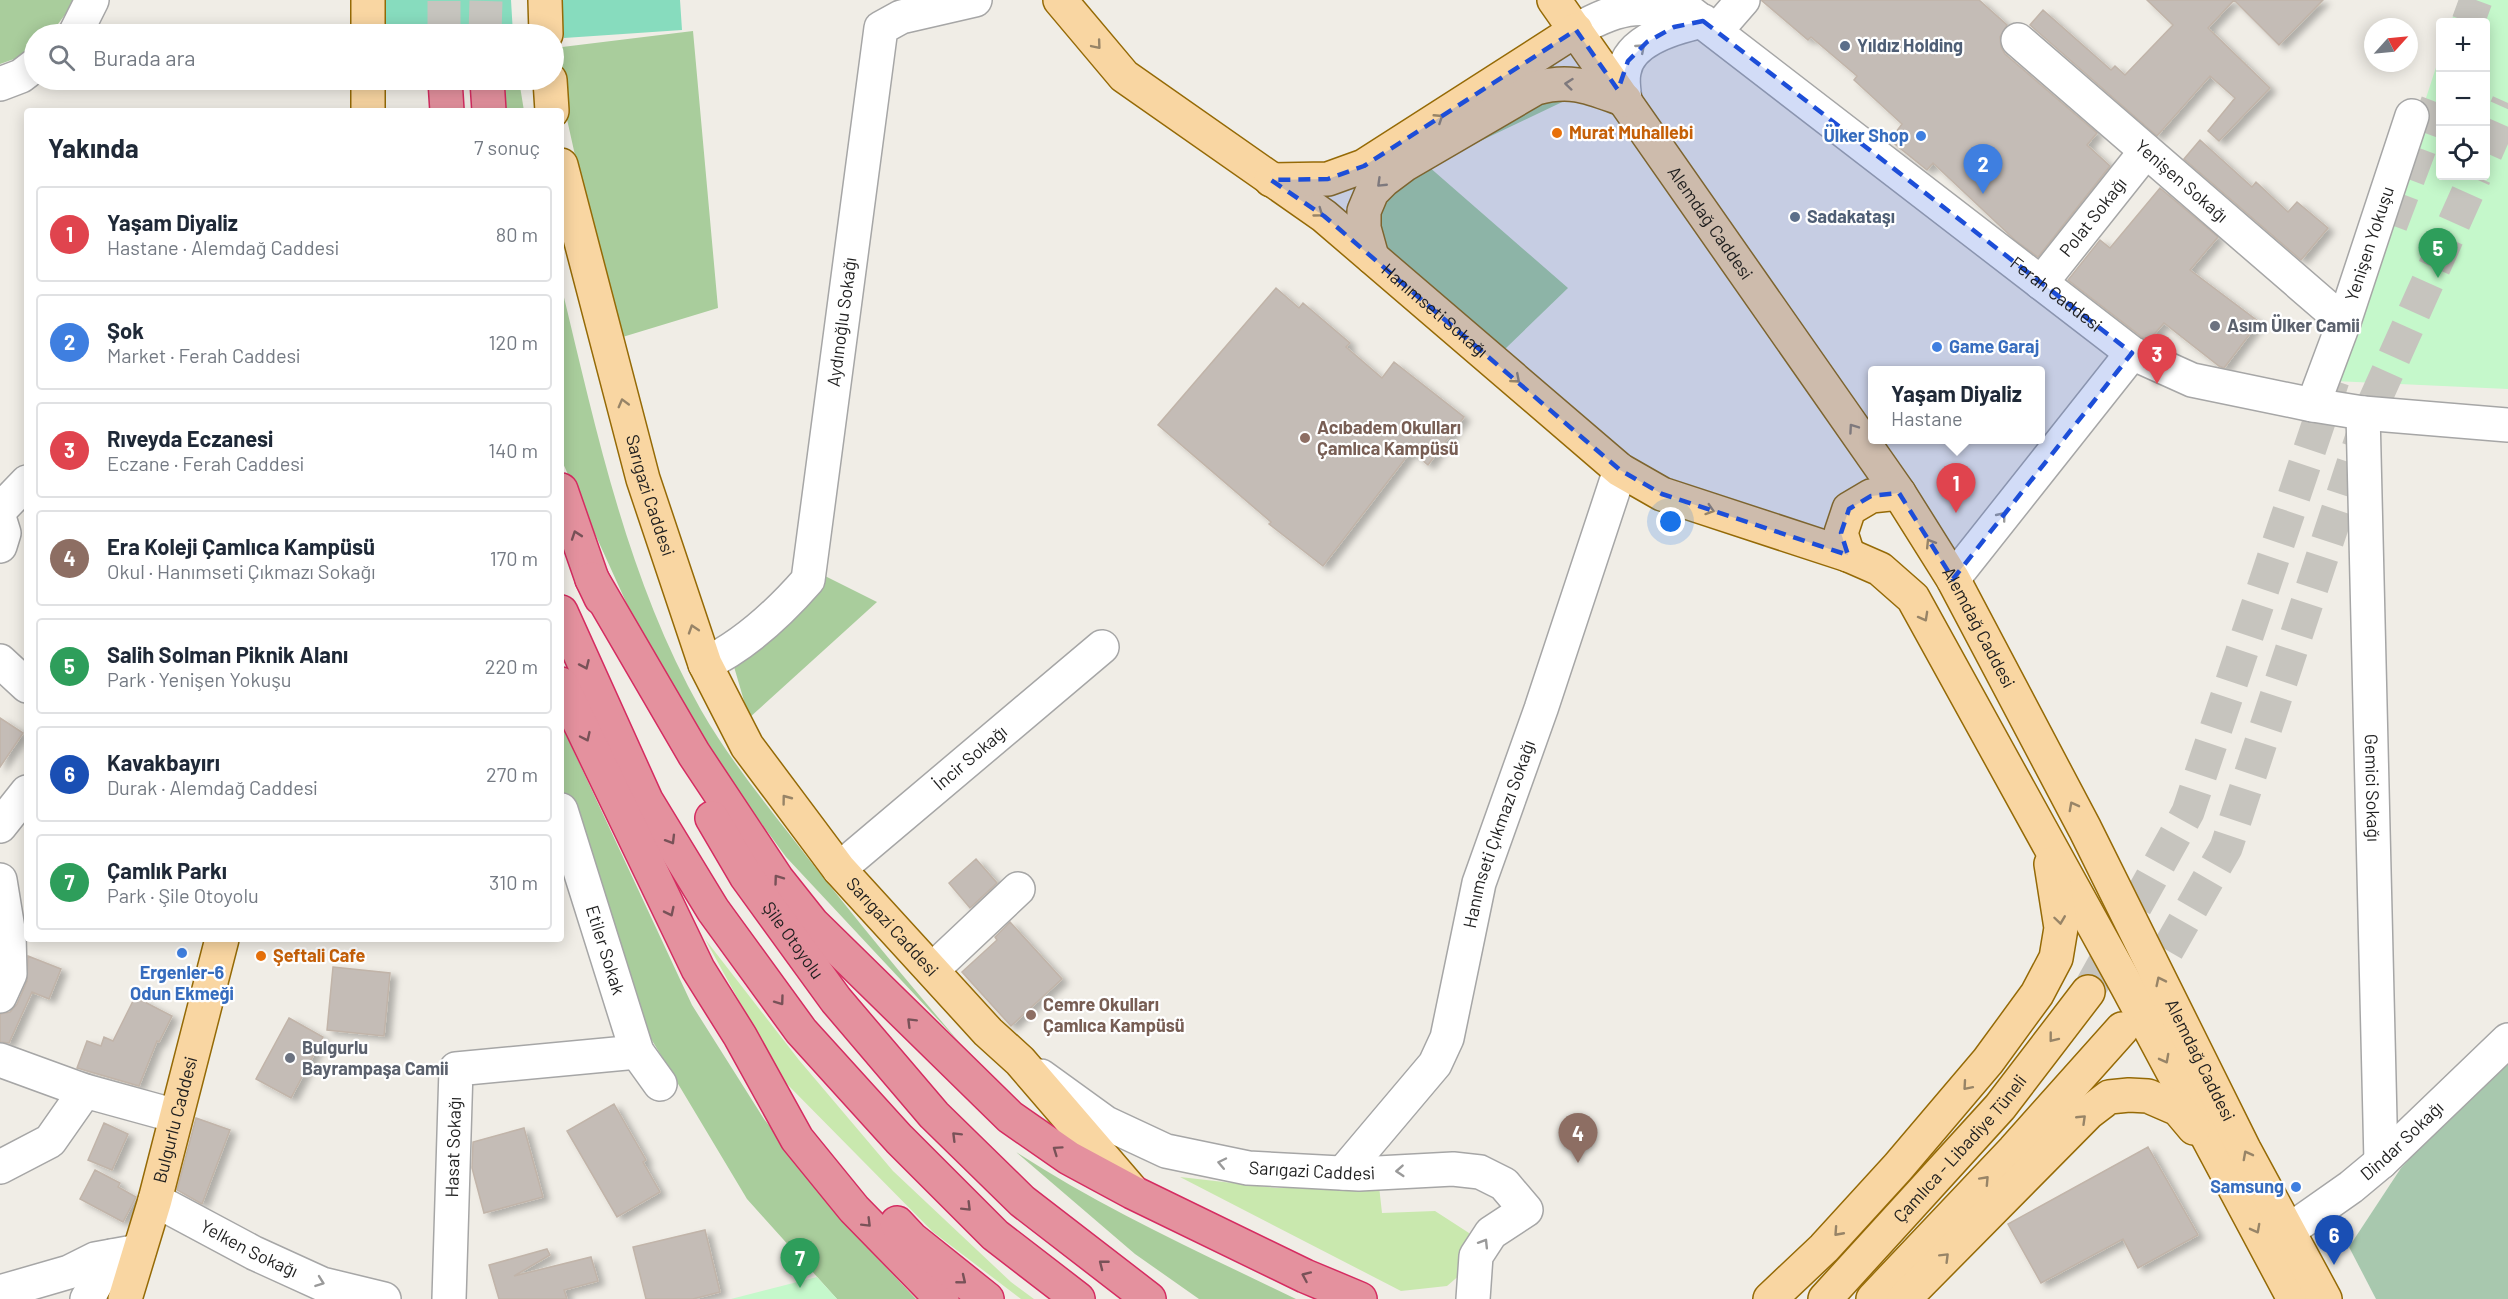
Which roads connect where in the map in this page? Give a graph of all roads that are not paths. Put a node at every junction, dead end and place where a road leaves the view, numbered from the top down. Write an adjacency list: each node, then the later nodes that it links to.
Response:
1 (92, 0): 9 (street)
2 (368, 0): 10 (main road)
3 (545, 0): 11 (main road)
4 (975, 0): 50 (street, Aydınoğlu Sokağı)
5 (1060, 0): 29 (main road, Hanımseti Sokağı, one-way to 29)
6 (1554, 0): 13 (main road, Alemdağ Caddesi)
7 (1674, 0): 12 (street, Ferah Caddesi)
8 (1743, 0): 12 (street)
9 (80, 24)
10 (368, 24)
11 (546, 24)
12 (1709, 26): 13 (street); 21 (street, one-way to 12); 31 (street, Ferah Caddesi)
13 (1576, 30): 21 (main road, Alemdağ Caddesi); 29 (main road, one-way to 13)
14 (2018, 40): 27 (street, Yenişen Sokağı)
15 (24, 74): 16 (street)
16 (0, 84)
17 (368, 90): 22 (main road)
18 (446, 90): 23 (highway)
19 (488, 90): 24 (highway)
20 (551, 90): 25 (main road)
21 (1625, 100): 30 (main road, one-way to 30); 39 (main road, Alemdağ Caddesi, one-way to 21)
22 (368, 108)
23 (447, 108)
24 (489, 108)
25 (552, 108)
26 (2412, 116): 32 (street, Yenişen Yokuşu)
27 (2146, 151): 31 (street, Polat Sokağı); 32 (street, Yenişen Sokağı)
28 (564, 176): 50 (main road, Sarıgazi Caddesi, one-way to 28)
29 (1271, 180): 30 (main road, Hanımseti Sokağı, one-way to 30)
30 (1372, 257): 37 (main road, Hanımseti Sokağı, one-way to 37)
31 (2041, 283): 33 (street, Ferah Caddesi)
32 (2344, 322): 34 (street, Yenişen Yokuşu)
33 (2132, 353): 34 (street, Ferah Caddesi); 46 (street, one-way to 33)
34 (2313, 405): 35 (street, Ferah Caddesi)
35 (2363, 414): 36 (street, Ferah Caddesi); 74 (street, Gemici Sokağı)
36 (2508, 425)
37 (1620, 470): 44 (main road, Hanımseti Sokağı, one-way to 44); 76 (street, Hanımseti Çıkmazı Sokağı)
38 (24, 485): 41 (street)
39 (1899, 494): 44 (main road); 46 (main road, Alemdağ Caddesi, one-way to 39)
40 (564, 499): 45 (highway, Şile Otoyolu, one-way to 40)
41 (0, 510)
42 (0, 520): 43 (street)
43 (0, 546)
44 (1848, 555): 56 (main road, Alemdağ Caddesi, one-way to 56)
45 (591, 579): 77 (highway, one-way to 45); 90 (highway, Şile Otoyolu, one-way to 45)
46 (1953, 579): 79 (main road, Alemdağ Caddesi, one-way to 46)
47 (564, 619): 89 (highway, one-way to 89)
48 (1102, 646): 57 (street, İncir Sokağı)
49 (0, 662): 51 (street)
50 (705, 664): 57 (main road, Sarıgazi Caddesi, one-way to 50)
51 (24, 683)
52 (564, 690): 65 (highway, one-way to 65)
53 (24, 796): 55 (street)
54 (564, 820): 67 (street, Etiler Sokak)
55 (0, 826)
56 (2048, 841): 73 (main road, Alemdağ Caddesi, one-way to 73); 93 (main road, one-way to 93)
57 (839, 869): 61 (main road, Sarıgazi Caddesi)
58 (0, 880): 63 (street)
59 (1018, 889): 61 (street)
60 (221, 942): 72 (main road, Bulgurlu Caddesi)
61 (932, 970): 69 (main road, Sarıgazi Caddesi)
62 (2088, 992): 94 (main road, Çamlıca - Libadiye Tüneli, one-way to 94)
63 (0, 996)
64 (2122, 1029): 95 (main road, Çamlıca - Libadiye Tüneli, one-way to 64)
65 (740, 1036): 87 (highway, one-way to 87); 88 (highway, one-way to 88)
66 (2508, 1040): 74 (street, Dindar Sokağı)
67 (637, 1052): 70 (street, Etiler Sokak); 86 (street, Hasat Sokağı)
68 (0, 1060): 71 (street)
69 (1020, 1061): 76 (street, Sarıgazi Caddesi, one-way to 69); 77 (main road)
70 (660, 1084)
71 (85, 1091): 72 (street); 75 (street)
72 (176, 1116): 78 (main road, Bulgurlu Caddesi)
73 (2218, 1159): 81 (main road, Alemdağ Caddesi, one-way to 81); 96 (main road, one-way to 73)
74 (2381, 1162): 79 (street, Dindar Sokağı)
75 (0, 1167)
76 (1343, 1173): 92 (street, Sarıgazi Caddesi, one-way to 76)
77 (1132, 1192): 91 (highway, one-way to 77)
78 (155, 1200): 80 (main road, Bulgurlu Caddesi); 85 (street, Yelken Sokağı, one-way to 85)
79 (2287, 1232): 97 (main road, Alemdağ Caddesi)
80 (126, 1253): 82 (street); 83 (street); 84 (main road, Bulgurlu Caddesi)
81 (2282, 1291)
82 (0, 1292)
83 (87, 1299)
84 (125, 1299)
85 (384, 1299)
86 (448, 1299)
87 (942, 1299)
88 (987, 1299)
89 (1078, 1299)
90 (1149, 1299)
91 (1360, 1299)
92 (1473, 1299)
93 (1770, 1299)
94 (1825, 1299)
95 (1873, 1299)
96 (1904, 1299)
97 (2325, 1299)

